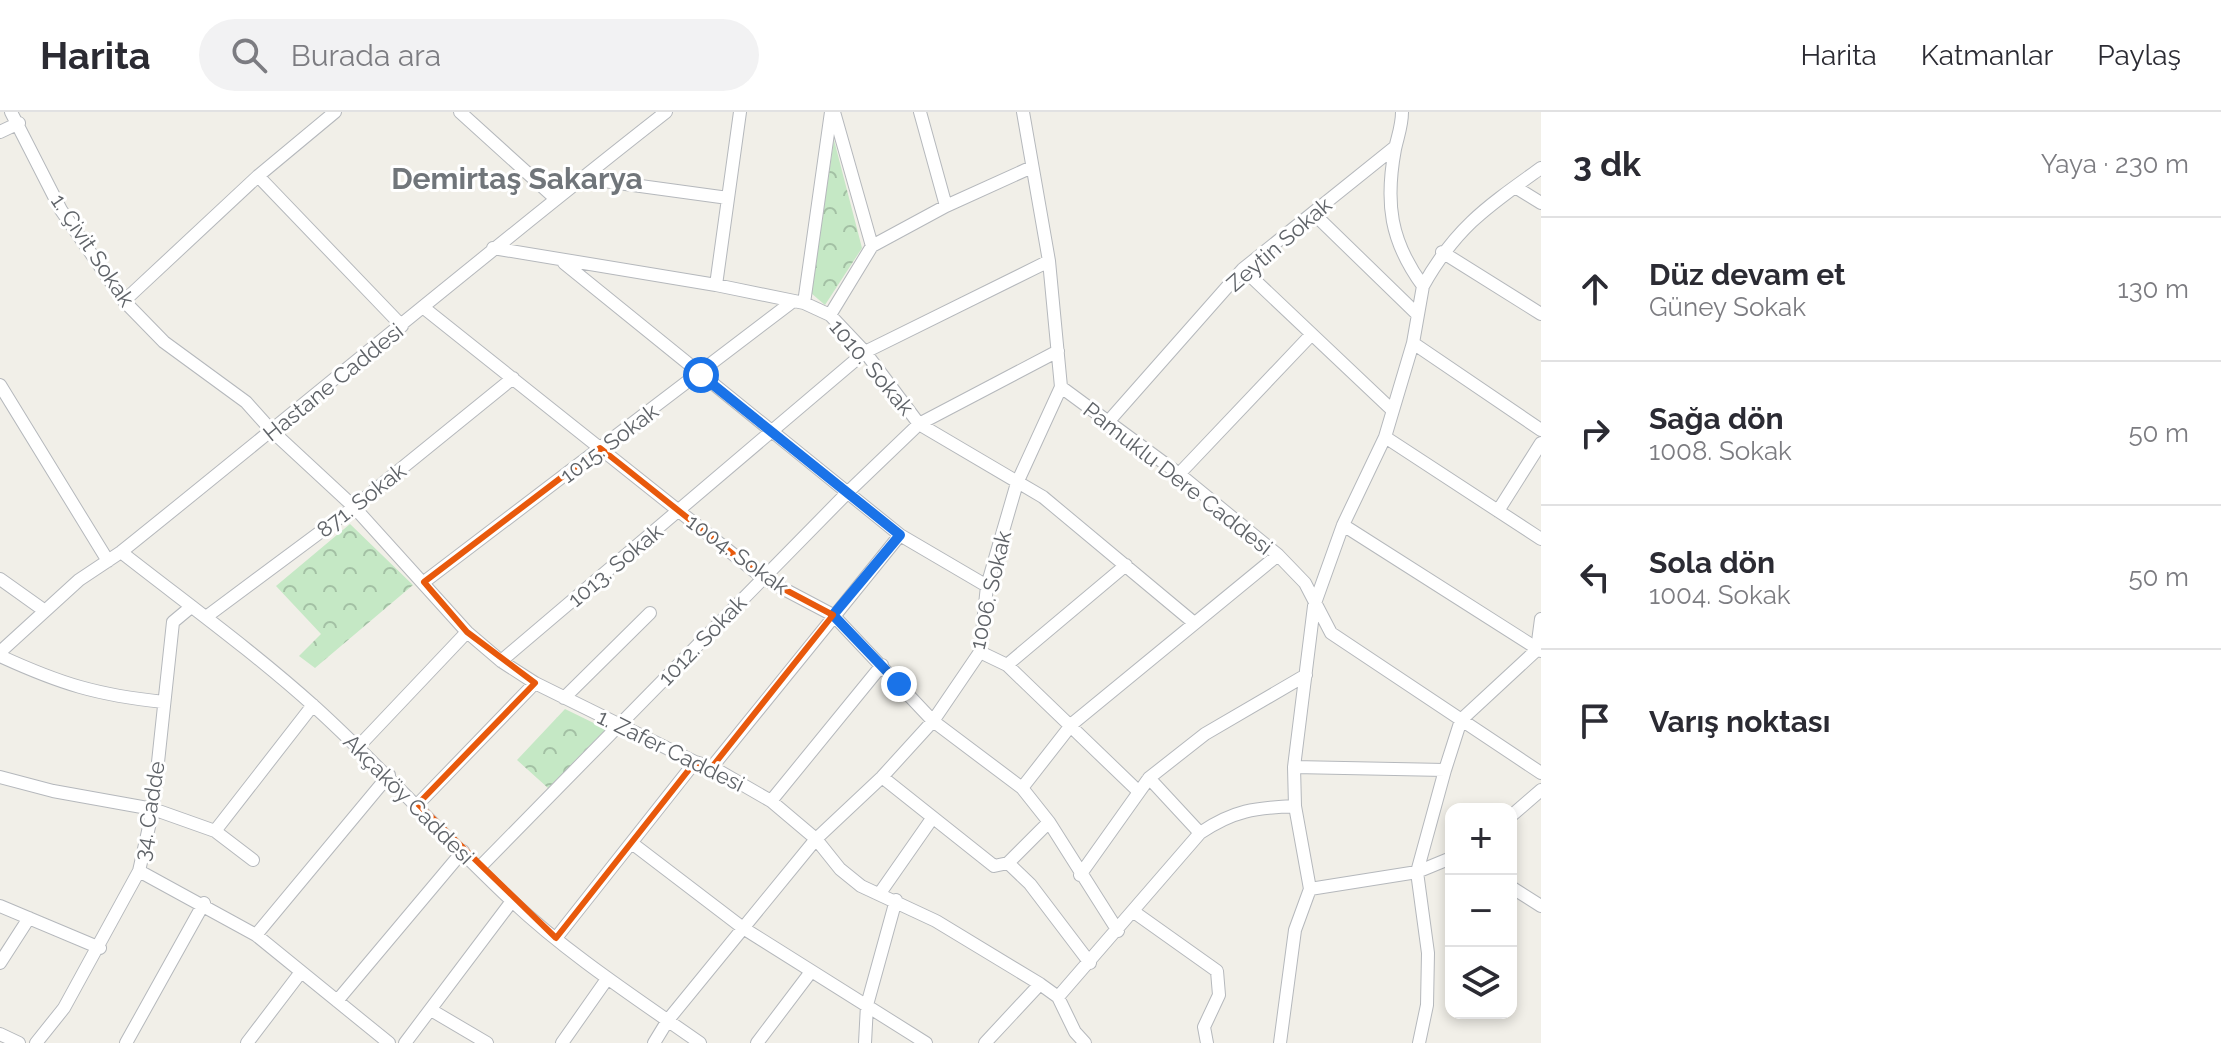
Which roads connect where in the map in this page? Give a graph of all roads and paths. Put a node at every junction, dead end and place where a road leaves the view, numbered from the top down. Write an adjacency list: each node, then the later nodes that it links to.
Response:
1 (11, 112): 10 (street, 1. Çivit Sokak)
2 (335, 112): 15 (street)
3 (460, 112): 19 (street)
4 (666, 112): 16 (street, Hastane Caddesi)
5 (740, 112): 18 (street)
6 (833, 112): 23 (street); 32 (street)
7 (920, 112): 21 (street)
8 (1023, 112): 13 (street, Pamuklu Dere Caddesi)
9 (1402, 112): 12 (street)
10 (19, 123): 11 (street); 31 (street, 1. Çivit Sokak)
11 (0, 132)
12 (1395, 147): 22 (street, Zeytin Sokak); 30 (street)
13 (1032, 167): 21 (street); 27 (street, Pamuklu Dere Caddesi)
14 (1541, 168): 17 (street)
15 (258, 176): 31 (street); 37 (street)
16 (582, 178): 18 (street); 19 (street, Hastane Caddesi)
17 (1515, 187): 20 (street); 25 (street)
18 (728, 198): 29 (street)
19 (556, 199): 24 (street, Hastane Caddesi)
20 (1541, 203)
21 (946, 206): 23 (street)
22 (1313, 213): 28 (street, Zeytin Sokak); 36 (street)
23 (872, 246): 35 (street)
24 (493, 248): 26 (street, 1010. Sokak); 33 (street, Hastane Caddesi)
25 (1442, 252): 30 (street); 34 (street)
26 (561, 261): 29 (street, 1010. Sokak); 42 (street)
27 (1049, 261): 40 (street, Pamuklu Dere Caddesi); 41 (street, 1013. Sokak)
28 (1243, 269): 38 (street); 47 (street, Zeytin Sokak)
29 (716, 285): 32 (street, 1010. Sokak)
30 (1423, 286): 36 (street)
31 (124, 301): 51 (street, 1. Çivit Sokak)
32 (798, 302): 35 (street, 1010. Sokak); 42 (street, 1015. Sokak)
33 (424, 308): 37 (street, Hastane Caddesi); 43 (street, 1004. Sokak)
34 (1541, 314)
35 (830, 315): 41 (street, 1010. Sokak)
36 (1418, 315): 39 (street)
37 (402, 326): 51 (street, Hastane Caddesi)
38 (1310, 336): 46 (street); 55 (street)
39 (1413, 343): 46 (street); 50 (street)
40 (1058, 351): 45 (street, Pamuklu Dere Caddesi); 48 (street, 1012. Sokak)
41 (865, 352): 48 (street, 1010. Sokak); 49 (street, 1013. Sokak)
42 (701, 375): 49 (street); 54 (street, 1015. Sokak)
43 (513, 378): 54 (street, 1004. Sokak); 58 (street, 871. Sokak)
44 (0, 385): 66 (street)
45 (1061, 387): 47 (street, Pamuklu Dere Caddesi); 56 (street, 1006. Sokak)
46 (1391, 409): 52 (street)
47 (1108, 422): 55 (street, Pamuklu Dere Caddesi)
48 (919, 424): 56 (street, 1010. Sokak); 57 (street, 1012. Sokak)
49 (770, 429): 57 (street); 60 (street, 1013. Sokak)
50 (1541, 430)
51 (272, 431): 58 (street, 1. Zafer Caddesi); 64 (street, Hastane Caddesi)
52 (1385, 437): 59 (street); 61 (street)
53 (1541, 443): 59 (street)
54 (600, 448): 60 (street, 1004. Sokak); 70 (street, 1015. Sokak)
55 (1179, 474): 65 (street, Pamuklu Dere Caddesi)
56 (1017, 483): 67 (street, 1010. Sokak); 71 (street, 1006. Sokak)
57 (847, 493): 62 (street); 68 (street, 1012. Sokak)
58 (354, 507): 70 (street, 1. Zafer Caddesi); 77 (street, 871. Sokak)
59 (1498, 511): 63 (street)
60 (680, 512): 68 (street, 1004. Sokak); 84 (street, 1013. Sokak)
61 (1343, 525): 72 (street); 81 (street)
62 (900, 535): 71 (street); 76 (street)
63 (1541, 539)
64 (121, 552): 66 (street, Hastane Caddesi); 73 (street, Akçaköy Caddesi)
65 (1278, 555): 72 (street, Pamuklu Dere Caddesi); 79 (street)
66 (108, 561): 74 (street, Hastane Caddesi)
67 (1126, 565): 79 (street, 1010. Sokak); 86 (street)
68 (763, 578): 76 (street, 1004. Sokak); 95 (street, 1012. Sokak)
69 (0, 579): 74 (street)
70 (424, 582): 80 (street, 1. Zafer Caddesi)
71 (987, 586): 82 (street, 1006. Sokak)
72 (1314, 606): 87 (street); 92 (street, Pamuklu Dere Caddesi)
73 (191, 607): 77 (street, Akçaköy Caddesi); 90 (street, 34. Cadde)
74 (45, 611): 83 (street, Hastane Caddesi)
75 (650, 613): 89 (street)
76 (833, 615): 85 (street, 1004. Sokak); 98 (street)
77 (206, 617): 91 (street, Akçaköy Caddesi)
78 (1541, 619): 81 (street)
79 (1193, 622): 94 (street)
80 (467, 632): 84 (street, 1. Zafer Caddesi); 96 (street)
81 (1540, 649): 92 (street)
82 (980, 652): 86 (street); 93 (street, 1006. Sokak)
83 (0, 654): 90 (street)
84 (501, 661): 88 (street, 1. Zafer Caddesi)
85 (882, 665): 93 (street, 1004. Sokak); 109 (street)
86 (1007, 665): 94 (street)
87 (1306, 675): 99 (street); 105 (street)
88 (535, 683): 89 (street, 1. Zafer Caddesi); 110 (street)
89 (564, 698): 95 (street, 1. Zafer Caddesi)
90 (164, 702): 112 (street, 34. Cadde)
91 (313, 705): 96 (street, Akçaköy Caddesi); 116 (street)
92 (1461, 720): 100 (street); 101 (street, Pamuklu Dere Caddesi)
93 (933, 721): 104 (street, 1006. Sokak); 106 (street, 1004. Sokak)
94 (1072, 724): 106 (street); 108 (street)
95 (620, 726): 97 (street, 1. Zafer Caddesi); 124 (street, 1012. Sokak)
96 (358, 747): 102 (street, Akçaköy Caddesi)
97 (695, 762): 98 (street, 1. Zafer Caddesi); 119 (street)
98 (712, 767): 109 (street, 1. Zafer Caddesi)
99 (1294, 767): 100 (street); 111 (street)
100 (1445, 770): 126 (street)
101 (1541, 773)
102 (389, 775): 110 (street, Akçaköy Caddesi); 140 (street)
103 (0, 777): 112 (street)
104 (882, 777): 114 (street); 118 (street, 1006. Sokak)
105 (1149, 778): 108 (street); 117 (street)
106 (1022, 788): 115 (street, 1004. Sokak)
107 (1541, 790): 113 (street)
108 (1139, 792): 127 (street)
109 (771, 801): 118 (street, 1. Zafer Caddesi)
110 (418, 804): 120 (street, Akçaköy Caddesi)
111 (1295, 806): 117 (street); 128 (street)
112 (153, 809): 116 (street); 125 (street, 34. Cadde)
113 (1517, 811)
114 (931, 820): 123 (street); 130 (street)
115 (1049, 822): 123 (street); 127 (street, 1004. Sokak)
116 (215, 831): 121 (street)
117 (1200, 833): 136 (street)
118 (816, 839): 130 (street, 1. Zafer Caddesi); 138 (street, 1006. Sokak)
119 (633, 844): 138 (street); 141 (street)
120 (463, 851): 124 (street, Akçaköy Caddesi); 150 (street)
121 (253, 860)
122 (1445, 860): 126 (street)
123 (1008, 863): 144 (street)
124 (479, 868): 132 (street, Akçaköy Caddesi)
125 (139, 871): 133 (street); 142 (street, 34. Cadde)
126 (1417, 872): 128 (street); 172 (street)
127 (1080, 875): 139 (street, 1004. Sokak)
128 (1310, 889): 171 (street)
129 (1517, 891): 135 (street)
130 (880, 893): 131 (street, 1. Zafer Caddesi)
131 (896, 900): 148 (street, 1. Zafer Caddesi); 151 (street)
132 (512, 901): 141 (street, Akçaköy Caddesi); 152 (street)
133 (204, 903): 140 (street); 157 (street)
134 (0, 906): 137 (street)
135 (1541, 906)
136 (1134, 912): 139 (street); 170 (street)
137 (29, 918): 142 (street); 143 (street)
138 (743, 928): 146 (street); 153 (street, 1006. Sokak)
139 (1118, 931): 144 (street)
140 (256, 935): 145 (street)
141 (556, 938): 147 (street, Akçaköy Caddesi)
142 (100, 948): 156 (street, 34. Cadde)
143 (0, 963)
144 (1090, 963): 149 (street)
145 (301, 972): 150 (street); 158 (street)
146 (810, 973): 151 (street); 165 (street)
147 (607, 979): 153 (street, Akçaköy Caddesi); 162 (street)
148 (1040, 984): 149 (street, 1. Zafer Caddesi); 168 (street)
149 (1058, 997): 169 (street, 1. Zafer Caddesi)
150 (337, 1001): 159 (street)
151 (867, 1005): 166 (street); 167 (street)
152 (431, 1010): 160 (street); 161 (street)
153 (668, 1020): 163 (street, 1006. Sokak); 164 (street, Akçaköy Caddesi)
154 (0, 1034): 155 (street)
155 (19, 1043)
156 (36, 1043)
157 (126, 1043)
158 (247, 1043)
159 (389, 1043)
160 (405, 1043)
161 (487, 1043)
162 (562, 1043)
163 (654, 1043)
164 (700, 1043)
165 (757, 1043)
166 (865, 1043)
167 (926, 1043)
168 (985, 1043)
169 (1085, 1043)
170 (1207, 1043)
171 (1280, 1043)
172 (1419, 1043)

